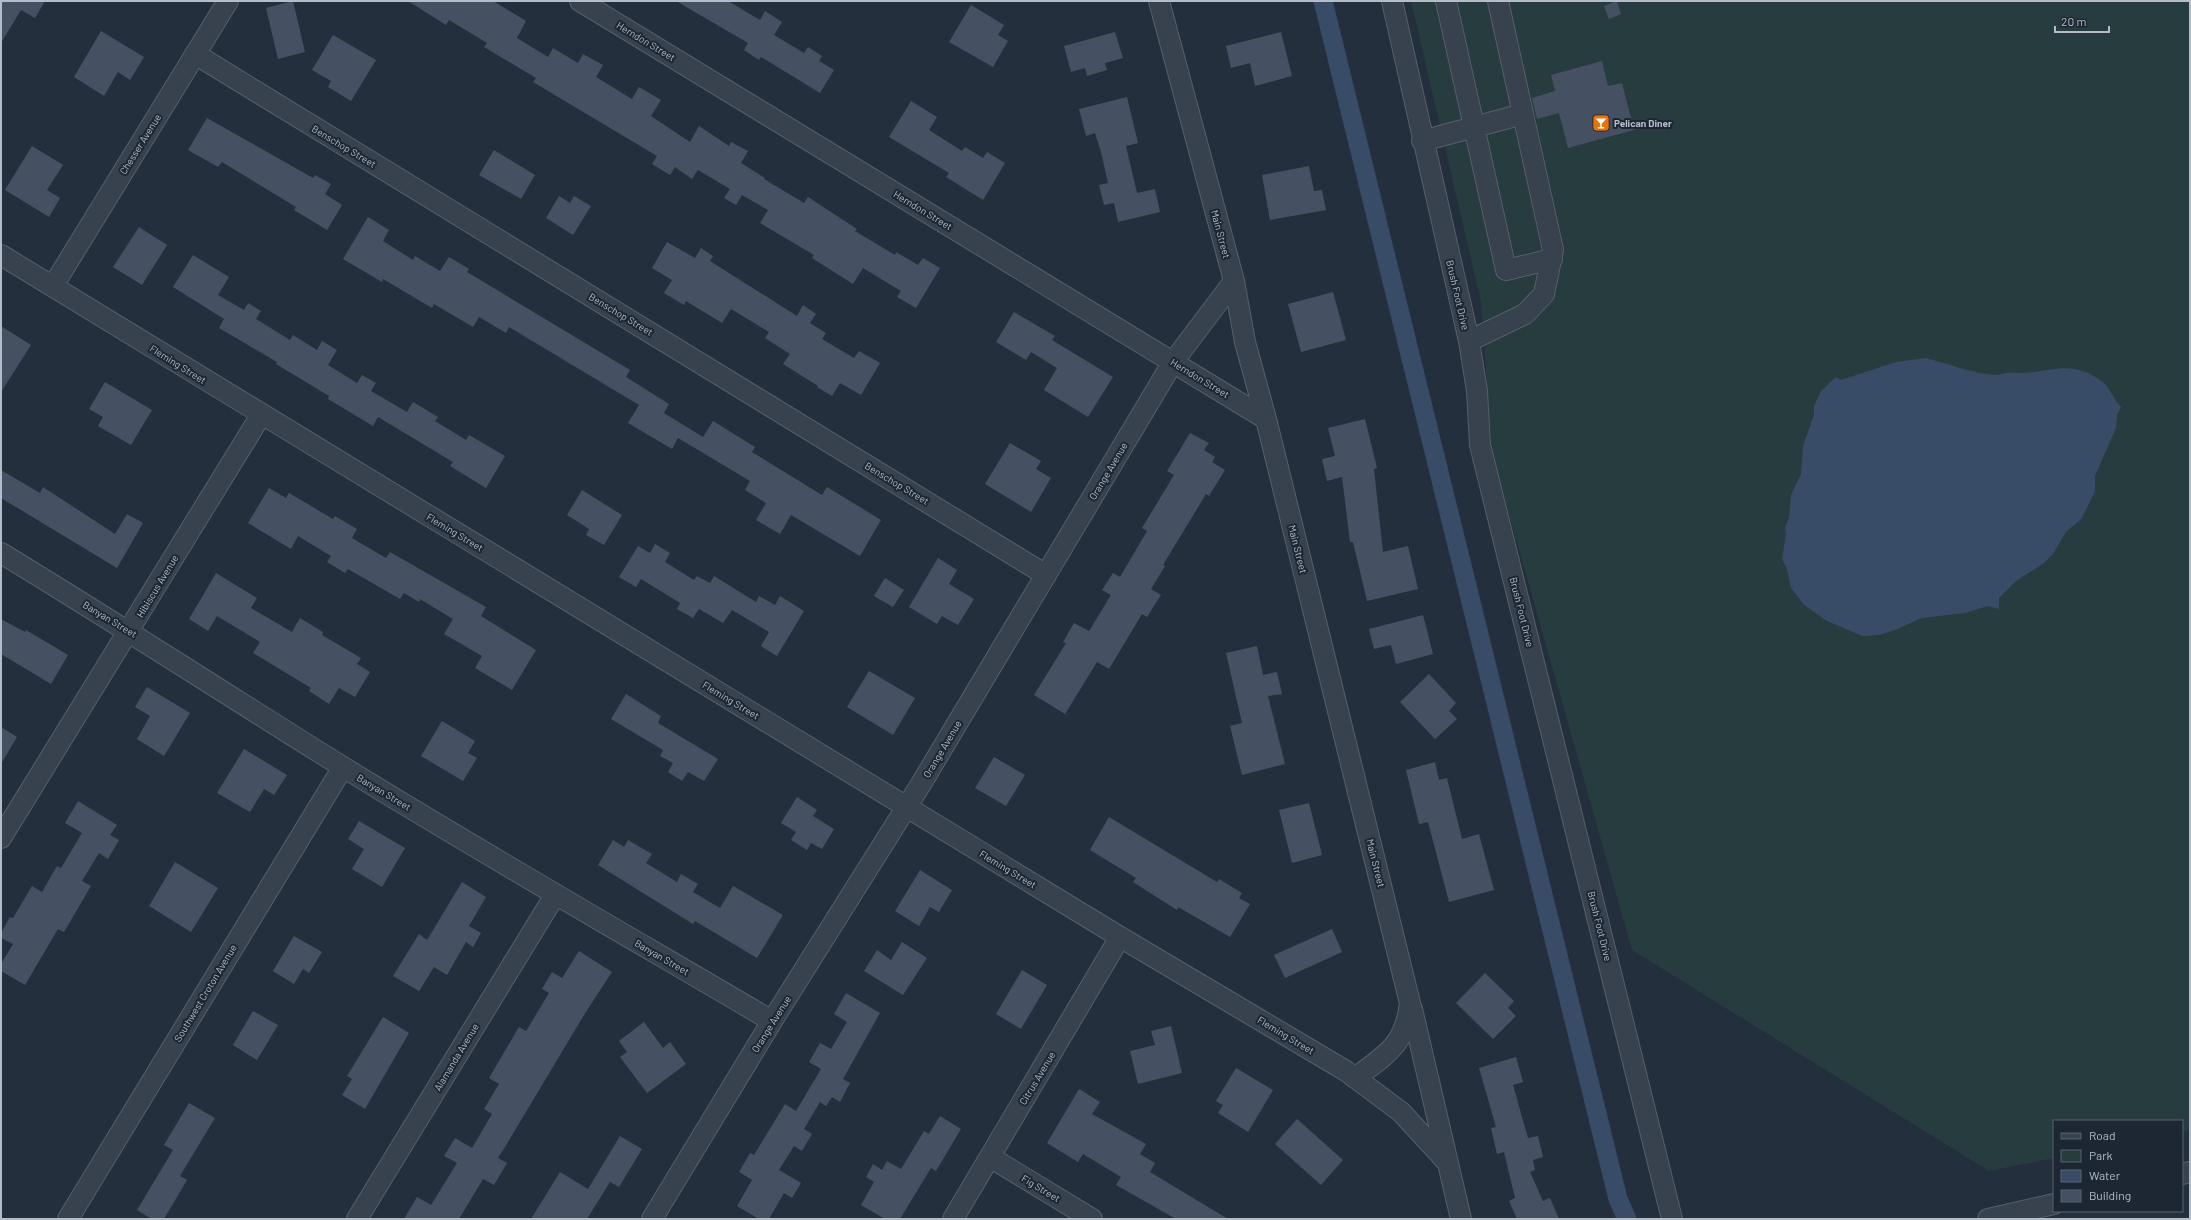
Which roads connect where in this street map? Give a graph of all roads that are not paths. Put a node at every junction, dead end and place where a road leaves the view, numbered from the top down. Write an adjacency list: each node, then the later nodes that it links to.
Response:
1 (228, 1): 7 (street, Chesser Avenue)
2 (580, 1): 16 (street, Herndon Street)
3 (1159, 1): 13 (street, Main Street)
4 (1392, 1): 10 (street, Brush Foot Drive)
5 (1446, 1): 9 (street)
6 (1498, 1): 8 (street)
7 (195, 54): 14 (street, Chesser Avenue); 20 (street, Benschop Street)
8 (1523, 114): 9 (street); 12 (street)
9 (1474, 127): 10 (street); 12 (street)
10 (1422, 141): 15 (street, Brush Foot Drive)
11 (1, 255): 14 (street, Fleming Street)
12 (1552, 259): 15 (street)
13 (1234, 281): 16 (street, Orange Avenue); 18 (street, Main Street)
14 (52, 286): 17 (street, Fleming Street)
15 (1469, 341): 39 (street, Brush Foot Drive)
16 (1173, 362): 18 (street, Herndon Street); 20 (street, Orange Avenue)
17 (261, 415): 21 (street, Hibiscus Avenue); 23 (street, Fleming Street)
18 (1266, 418): 27 (street, Main Street)
19 (1, 553): 21 (street, Banyan Street)
20 (1046, 574): 23 (street, Orange Avenue)
21 (130, 631): 22 (street, Banyan Street); 24 (street, Hibiscus Avenue)
22 (343, 767): 25 (street, Banyan Street); 33 (street, Southwest Croton Avenue)
23 (907, 807): 26 (street, Fleming Street); 28 (street, Orange Avenue)
24 (1, 838)
25 (556, 895): 28 (street, Banyan Street); 34 (street, Alamanda Avenue)
26 (1120, 937): 29 (street, Fleming Street); 30 (street, Citrus Avenue)
27 (1410, 1003): 29 (street, Main Street); 31 (street)
28 (772, 1021): 35 (street, Orange Avenue)
29 (1355, 1078): 31 (street, Fleming Street)
30 (990, 1158): 36 (street, Citrus Avenue); 37 (street, Fig Street)
31 (1448, 1163): 38 (street)
32 (2053, 1204): 40 (street)
33 (68, 1219)
34 (357, 1219)
35 (652, 1219)
36 (953, 1219)
37 (1092, 1219)
38 (1461, 1219)
39 (1672, 1219)
40 (1988, 1219)

